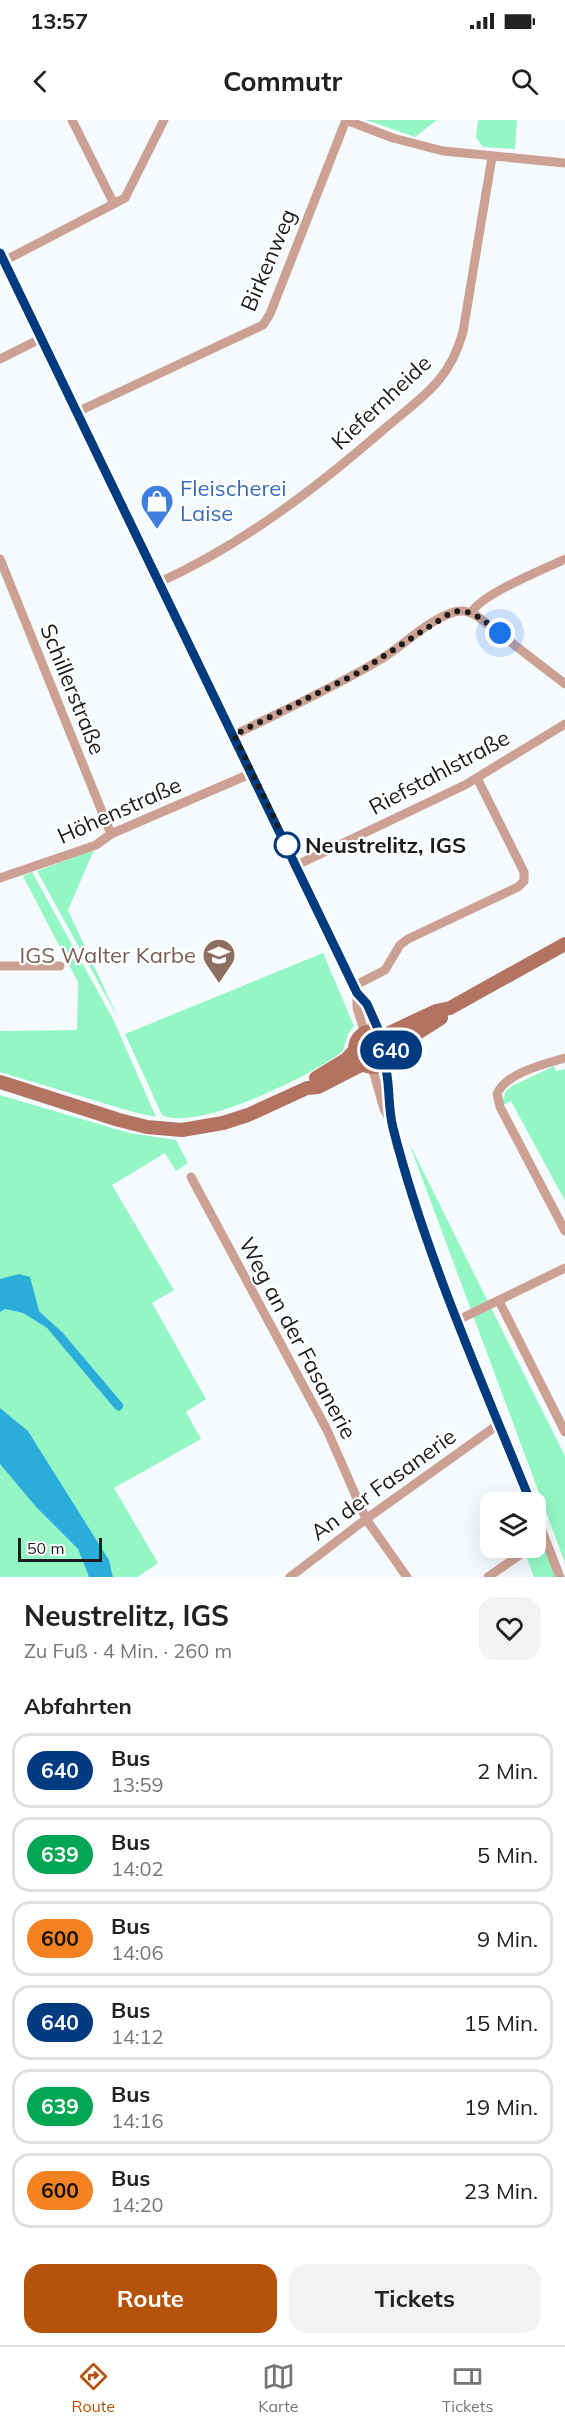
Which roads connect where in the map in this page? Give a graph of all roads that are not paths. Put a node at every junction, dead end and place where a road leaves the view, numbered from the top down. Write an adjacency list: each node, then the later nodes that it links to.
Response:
1 (72, 120): 6 (street)
2 (164, 120): 6 (street)
3 (346, 120): 4 (street); 10 (street, Birkenweg)
4 (492, 157): 5 (street); 13 (street, Kiefernheide)
5 (565, 163)
6 (114, 204): 7 (street)
7 (2, 257): 8 (street)
8 (42, 338): 9 (street); 10 (street)
9 (0, 358)
10 (77, 412): 13 (street)
11 (0, 559): 20 (street, Schillerstraße)
12 (565, 559): 14 (street)
13 (160, 582): 17 (street)
14 (471, 613): 15 (street); 17 (street)
15 (565, 684)
16 (565, 724): 19 (street, Riefstahlstraße)
17 (234, 735): 18 (street)
18 (252, 773): 20 (street, Höhenstraße); 21 (street)
19 (477, 778): 21 (street, Riefstahlstraße); 26 (street)
20 (111, 834): 22 (street, Höhenstraße)
21 (297, 865): 26 (street)
22 (0, 878)
23 (565, 944): 27 (street)
24 (0, 966): 25 (street)
25 (60, 966)
26 (355, 990): 28 (street); 29 (street)
27 (450, 1008): 28 (street); 30 (street)
28 (382, 1033): 29 (street); 30 (street)
29 (363, 1034): 31 (street)
30 (392, 1049): 33 (street)
31 (355, 1050): 34 (street); 36 (street)
32 (565, 1058): 39 (street)
33 (386, 1063): 34 (street); 37 (street)
34 (368, 1066): 36 (street); 37 (street)
35 (0, 1082): 36 (street)
36 (307, 1088)
37 (392, 1124): 42 (street)
38 (191, 1177): 46 (street, Weg an der Fasanerie)
39 (565, 1231)
40 (565, 1268): 41 (street)
41 (499, 1301): 42 (street); 44 (street)
42 (458, 1320): 43 (street)
43 (499, 1424): 45 (street); 46 (street, An der Fasanerie)
44 (565, 1432)
45 (527, 1492)
46 (366, 1519): 49 (street, An der Fasanerie); 50 (street, Weg an der Fasanerie)
47 (546, 1541): 52 (street)
48 (515, 1558): 51 (street)
49 (290, 1577)
50 (407, 1577)
51 (488, 1577)
52 (560, 1577)

